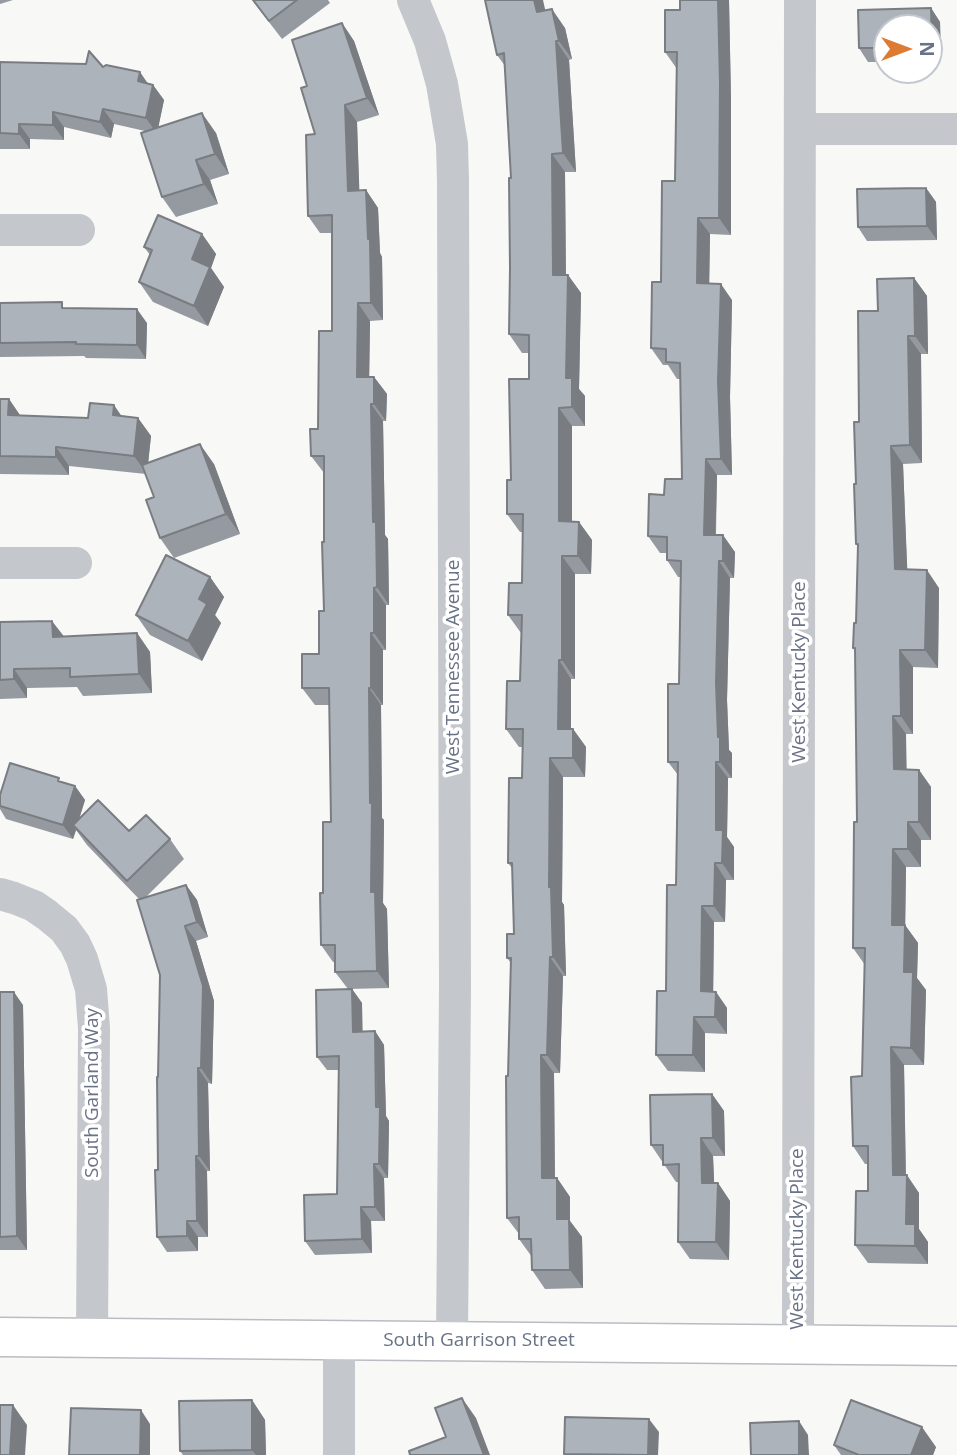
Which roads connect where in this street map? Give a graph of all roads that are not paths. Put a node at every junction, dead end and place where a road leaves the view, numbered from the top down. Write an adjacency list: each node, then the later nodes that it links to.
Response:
1 (413, 0): 13 (street, West Tennessee Avenue)
2 (800, 0): 3 (street, West Kentucky Place)
3 (800, 129): 4 (street); 14 (street, West Kentucky Place)
4 (957, 129)
5 (0, 230): 6 (street)
6 (79, 230)
7 (0, 563): 8 (street)
8 (76, 563)
9 (0, 894): 11 (street, South Garland Way)
10 (0, 1337): 11 (main road, South Garrison Street)
11 (92, 1338): 12 (main road, South Garrison Street)
12 (339, 1340): 13 (main road, South Garrison Street); 16 (street)
13 (452, 1340): 14 (main road, South Garrison Street)
14 (798, 1344): 15 (main road, South Garrison Street)
15 (957, 1346)
16 (339, 1455)

